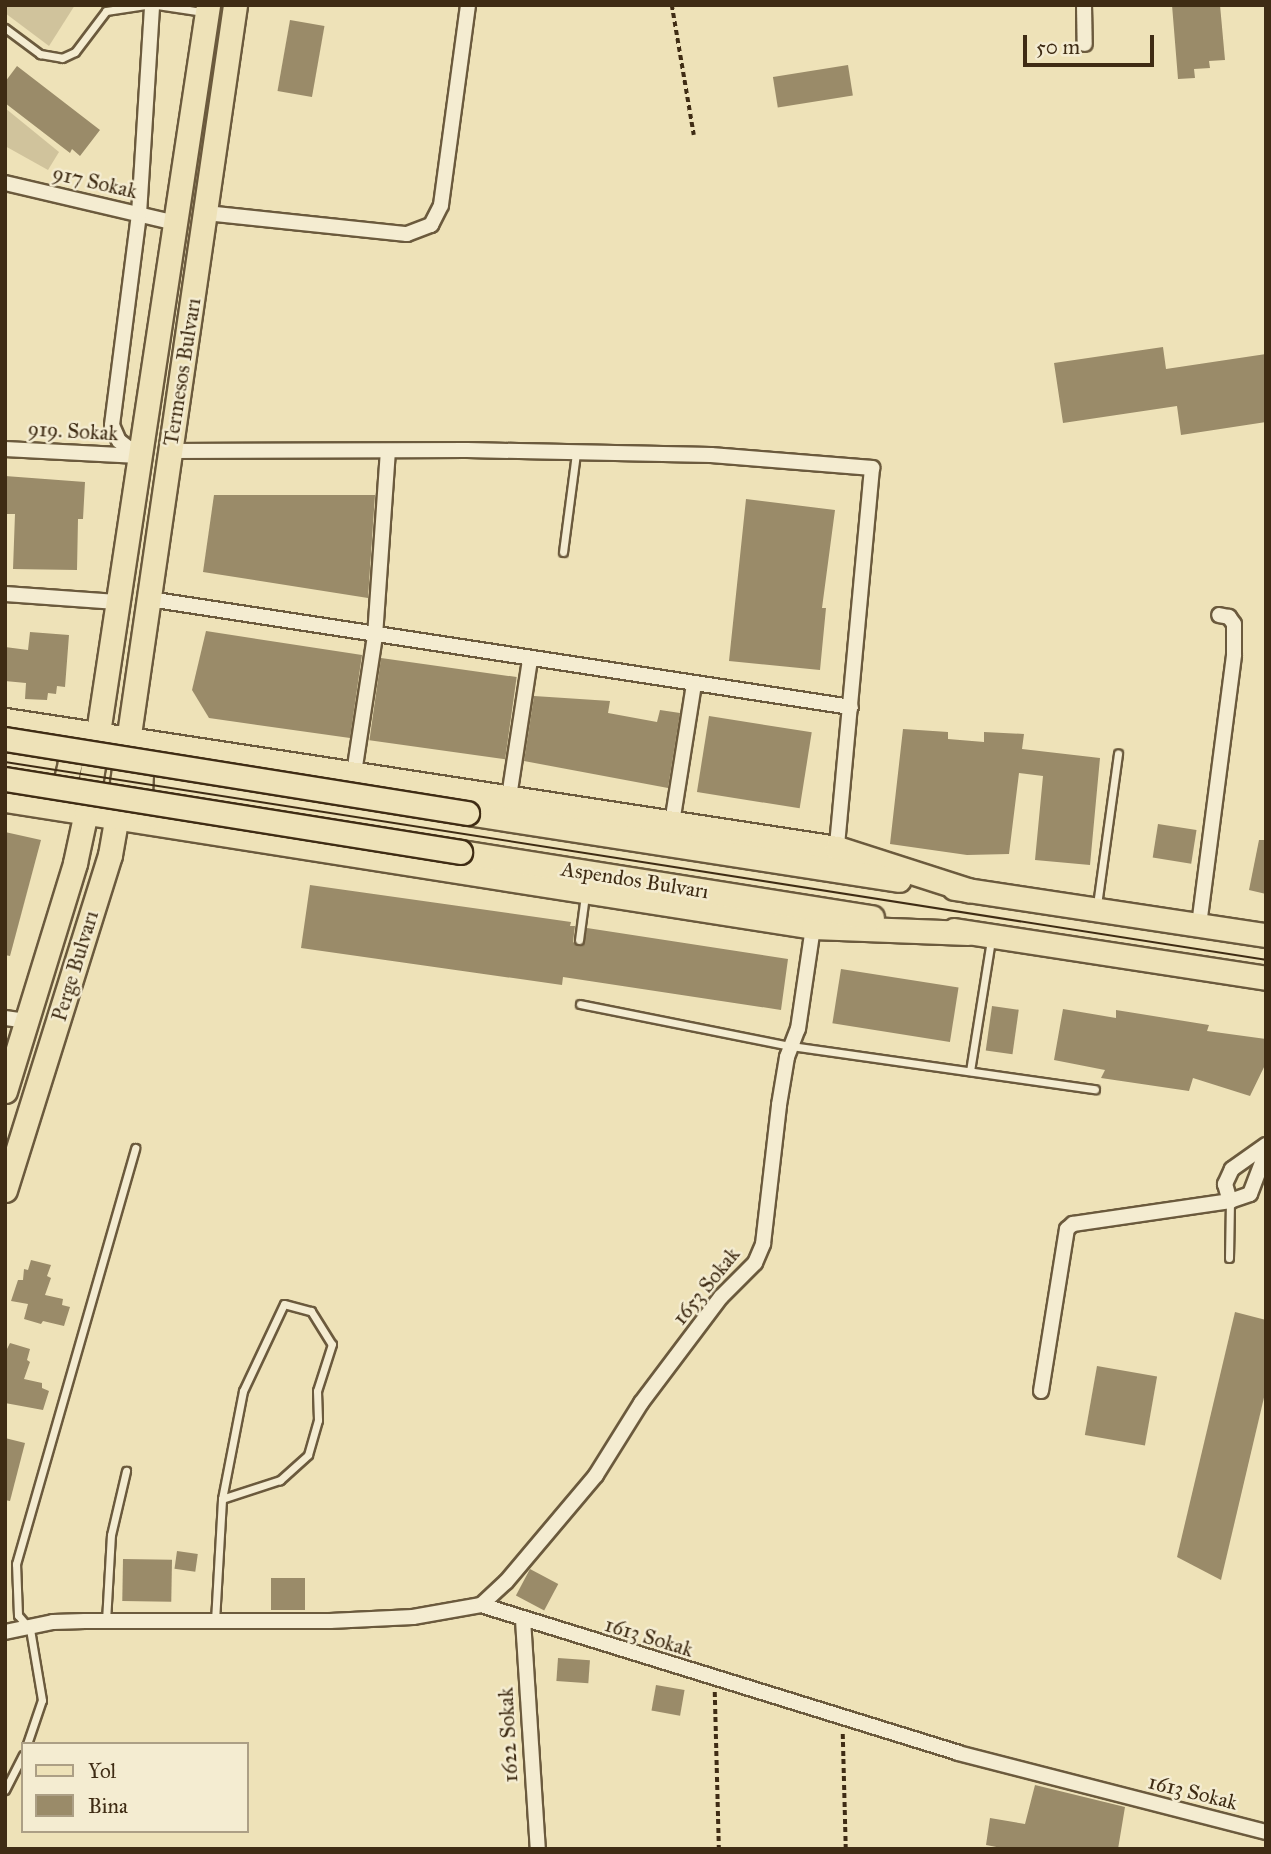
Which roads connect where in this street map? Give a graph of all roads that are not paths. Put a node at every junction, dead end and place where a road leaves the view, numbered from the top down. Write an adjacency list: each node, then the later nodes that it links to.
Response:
1 (146, 5): 7 (lane)
2 (154, 5): 6 (lane); 11 (street)
3 (235, 5): 10 (main road, Termesos Bulvarı)
4 (467, 5): 10 (street)
5 (1084, 5): 8 (street)
6 (207, 9): 12 (main road, Termesos Bulvarı)
7 (5, 28)
8 (1085, 44)
9 (5, 183): 11 (street, 917 Sokak)
10 (206, 213): 14 (main road, Termesos Bulvarı)
11 (139, 214): 12 (street, 917 Sokak); 17 (street)
12 (176, 223): 17 (main road, Termesos Bulvarı)
13 (5, 449): 17 (street, 919. Sokak)
14 (170, 451): 15 (street); 20 (main road, Termesos Bulvarı)
15 (388, 451): 16 (street); 23 (street)
16 (576, 453): 18 (lane); 26 (street)
17 (139, 456): 21 (main road, Termesos Bulvarı)
18 (563, 552)
19 (5, 594): 21 (street)
20 (149, 599): 23 (street); 31 (main road, Termesos Bulvarı)
21 (117, 602): 29 (main road, Termesos Bulvarı)
22 (1219, 615): 47 (street)
23 (375, 636): 24 (street); 34 (street)
24 (530, 660): 25 (street); 36 (street)
25 (694, 684): 26 (street); 41 (street)
26 (851, 707): 43 (street)
27 (5, 720): 28 (main road)
28 (52, 728): 29 (main road); 38 (main road)
29 (97, 734): 31 (main road); 39 (main road, Perge Bulvarı)
30 (5, 739): 44 (main road, Aspendos Bulvarı, bridge)
31 (128, 739): 32 (main road); 40 (main road, Perge Bulvarı)
32 (172, 745): 34 (main road); 42 (main road)
33 (1118, 754): 46 (lane)
34 (354, 773): 36 (main road)
35 (5, 779): 49 (main road, Aspendos Bulvarı, bridge)
36 (509, 797): 41 (main road)
37 (5, 800): 38 (main road)
38 (34, 804): 39 (main road)
39 (86, 812): 40 (main road); 55 (main road, Perge Bulvarı)
40 (117, 817): 42 (main road); 63 (main road, Perge Bulvarı)
41 (672, 823): 43 (main road)
42 (166, 825): 45 (main road)
43 (837, 848): 44 (main road)
44 (968, 890): 46 (main road, Aspendos Bulvarı)
45 (585, 891): 48 (main road); 52 (lane)
46 (1097, 909): 47 (main road, Aspendos Bulvarı)
47 (1199, 925): 51 (main road, Aspendos Bulvarı)
48 (813, 927): 49 (main road); 56 (street, 1653 Sokak)
49 (968, 933): 50 (main road, Aspendos Bulvarı)
50 (992, 936): 53 (main road, Aspendos Bulvarı); 57 (lane)
51 (1266, 936)
52 (579, 940)
53 (1266, 978)
54 (580, 1004): 56 (lane)
55 (16, 1019): 59 (main road, Perge Bulvarı)
56 (791, 1046): 57 (lane); 69 (street, 1653 Sokak)
57 (970, 1071): 58 (lane)
58 (1095, 1089)
59 (5, 1091)
60 (1266, 1145): 64 (street)
61 (135, 1148): 73 (lane)
62 (1266, 1152): 64 (street)
63 (5, 1190)
64 (1230, 1201): 65 (lane); 66 (street)
65 (1229, 1258)
66 (1041, 1391)
67 (126, 1471): 71 (lane)
68 (222, 1499): 68 (lane); 72 (lane)
69 (481, 1605): 70 (street, 1613 Sokak); 72 (street, 1613 Sokak)
70 (523, 1620): 78 (street, 1613 Sokak); 79 (street, 1622 Sokak)
71 (106, 1621): 72 (street, 1613 Sokak); 73 (street, 1613 Sokak)
72 (215, 1622)
73 (30, 1629): 74 (street, 1613 Sokak); 75 (lane)
74 (5, 1632)
75 (28, 1742)
76 (21, 1759): 77 (lane)
77 (5, 1790)
78 (1266, 1832)
79 (538, 1849)

